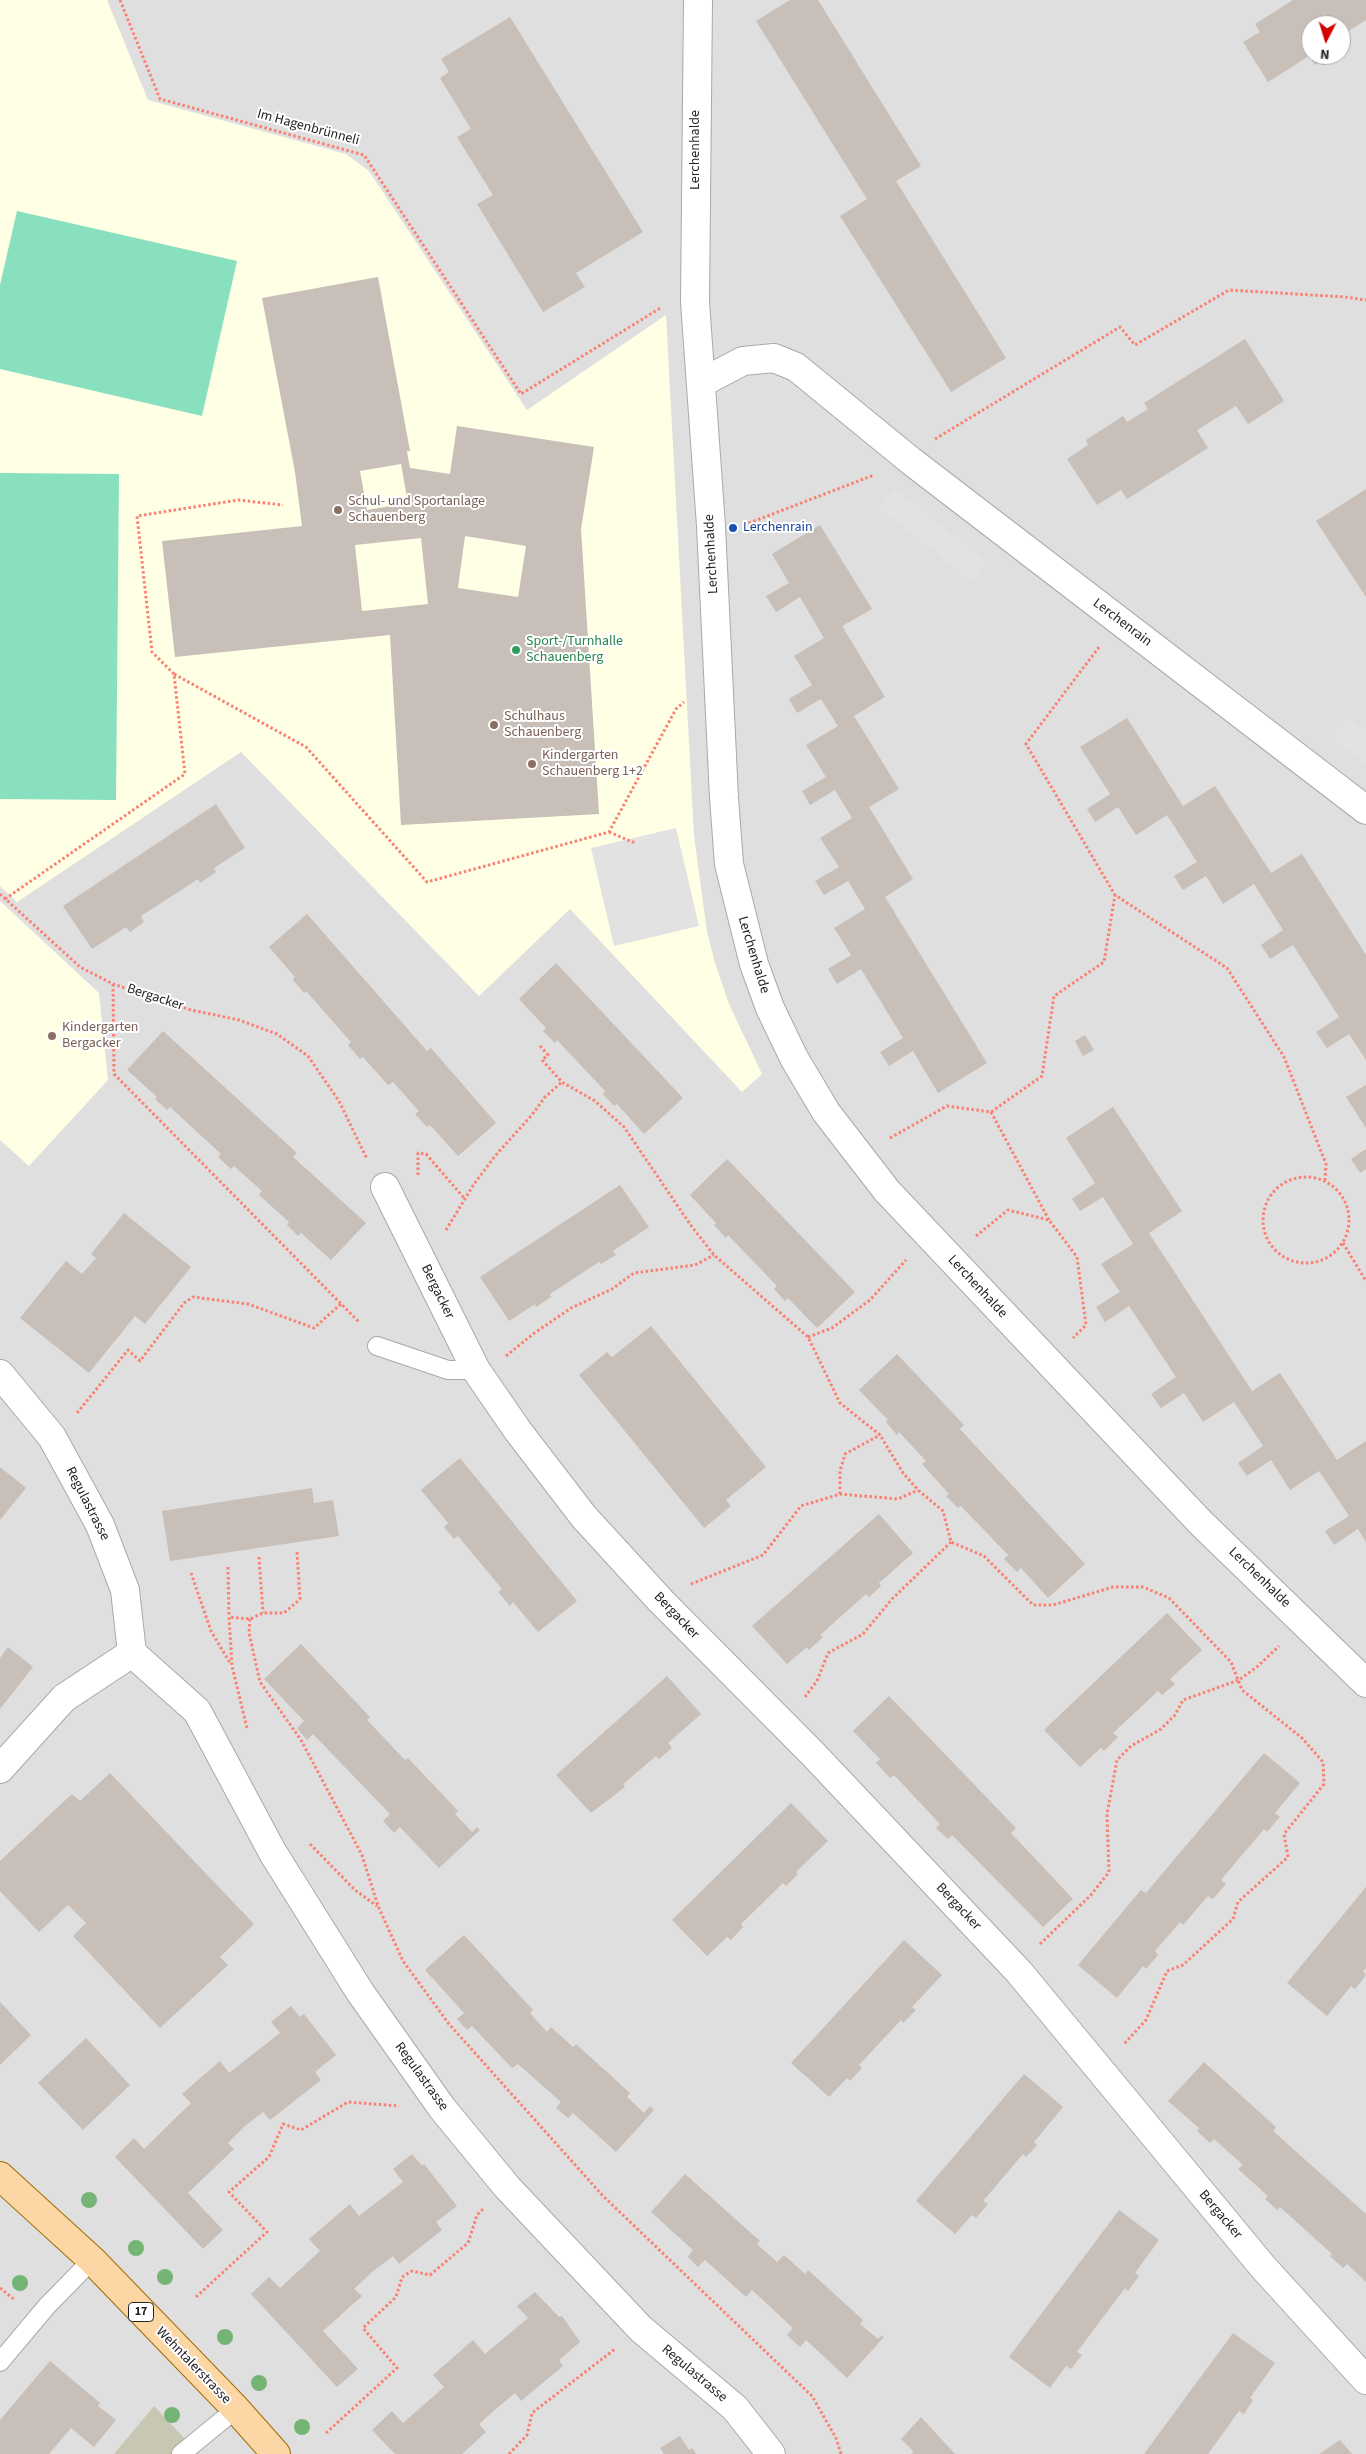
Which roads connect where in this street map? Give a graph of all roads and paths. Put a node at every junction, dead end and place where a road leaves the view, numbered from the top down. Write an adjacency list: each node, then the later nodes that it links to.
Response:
1 (120, 0): 4 (path, Im Hagenbrünneli)
2 (698, 0): 5 (street, Lerchenhalde)
3 (1366, 300): 6 (path)
4 (666, 304)
5 (701, 382): 13 (street, Lerchenrain); 58 (street, Lerchenhalde)
6 (928, 443)
7 (875, 475): 9 (path)
8 (283, 505): 11 (path)
9 (740, 527)
10 (1104, 640): 17 (path)
11 (174, 674): 14 (path); 18 (path)
12 (688, 699): 14 (path)
13 (1366, 810)
14 (609, 832): 15 (path)
15 (636, 843)
16 (0, 894): 18 (path, Bergacker)
17 (1115, 895): 22 (path); 25 (path)
18 (5, 899): 19 (path, Bergacker)
19 (113, 984): 26 (path, Bergacker); 35 (path)
20 (540, 1046): 21 (path)
21 (562, 1082): 27 (path); 33 (path)
22 (991, 1112): 23 (path); 28 (path)
23 (882, 1143)
24 (417, 1167): 27 (path)
25 (1325, 1180): 31 (path); 31 (path)
26 (385, 1187): 39 (street, Bergacker)
27 (465, 1199): 29 (path)
28 (1049, 1220): 30 (path); 37 (path)
29 (448, 1225)
30 (970, 1241)
31 (1343, 1243): 34 (path)
32 (913, 1253): 36 (path)
33 (714, 1255): 36 (path); 39 (path)
34 (1366, 1281)
35 (341, 1304): 38 (path); 41 (path)
36 (808, 1337): 42 (path)
37 (1067, 1343)
38 (376, 1346): 39 (lane)
39 (488, 1365): 73 (street, Bergacker)
40 (0, 1374): 55 (street, Regulastrasse)
41 (74, 1418)
42 (880, 1435): 43 (path); 44 (path)
43 (918, 1490): 44 (path); 45 (path)
44 (840, 1494): 50 (path)
45 (951, 1542): 57 (path); 59 (path)
46 (297, 1552): 51 (path)
47 (260, 1557): 51 (path)
48 (228, 1568): 52 (path)
49 (191, 1573): 56 (path)
50 (687, 1585)
51 (263, 1613): 53 (path)
52 (229, 1617): 53 (path); 56 (path)
53 (250, 1619): 63 (path)
54 (1281, 1644): 57 (path)
55 (132, 1653): 61 (street); 66 (street, Regulastrasse)
56 (232, 1666): 60 (path)
57 (1239, 1680): 64 (path); 65 (path)
58 (1366, 1683)
59 (805, 1698)
60 (248, 1732)
61 (0, 1769)
62 (307, 1841): 63 (path)
63 (378, 1906): 80 (path)
64 (1036, 1948)
65 (1121, 2047)
66 (442, 2108): 68 (street, Regulastrasse); 70 (path)
67 (0, 2176): 69 (main road, Wehntalerstrasse / 17)
68 (508, 2187): 71 (street, Regulastrasse); 75 (path)
69 (92, 2260): 72 (lane); 74 (main road, Wehntalerstrasse / 17)
70 (196, 2297)
71 (641, 2329): 78 (path); 79 (street, Regulastrasse)
72 (0, 2362)
73 (1366, 2380)
74 (236, 2409): 76 (lane); 77 (main road, Wehntalerstrasse / 17)
75 (326, 2432)
76 (181, 2454)
77 (276, 2454)
78 (509, 2454)
79 (771, 2454)
80 (841, 2454)

